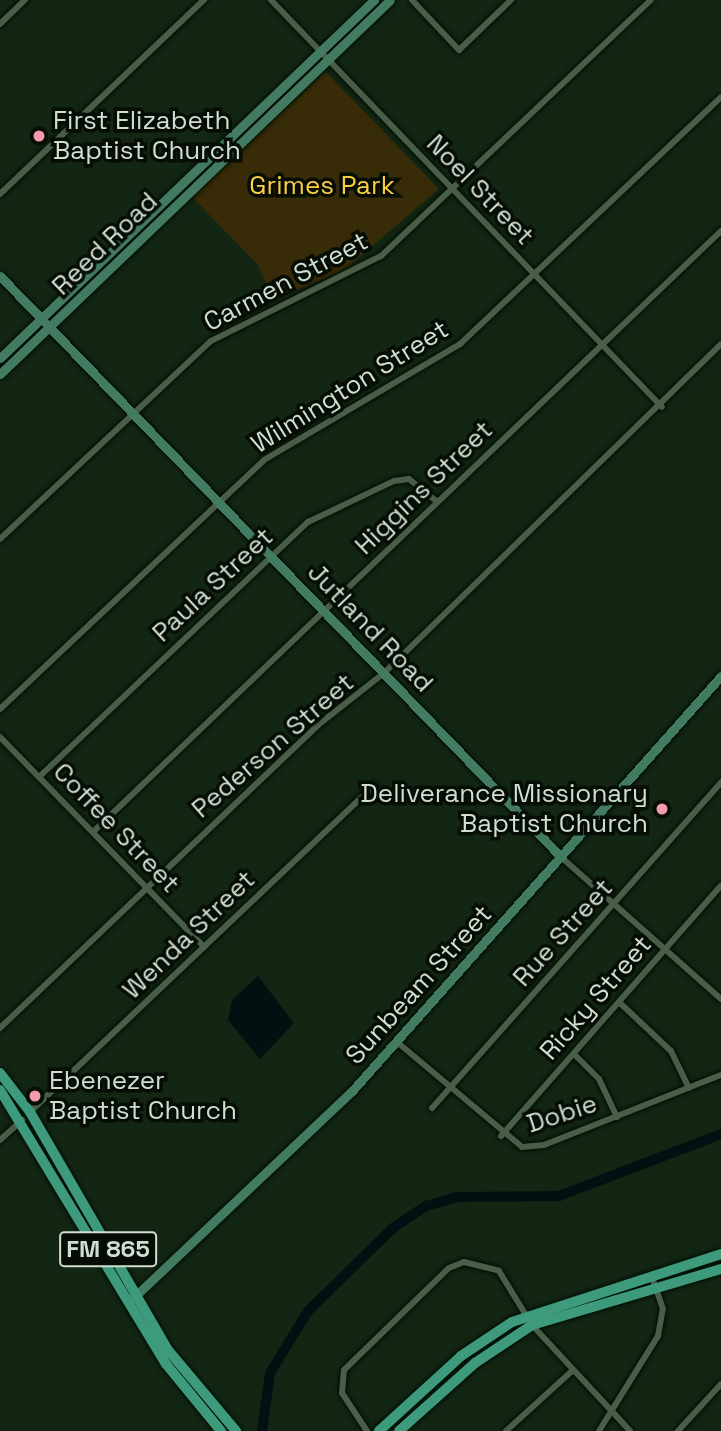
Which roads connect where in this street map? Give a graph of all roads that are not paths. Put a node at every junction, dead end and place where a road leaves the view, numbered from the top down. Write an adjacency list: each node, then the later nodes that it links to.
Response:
1 (25, 0): 9 (street)
2 (204, 0): 15 (street)
3 (271, 0): 10 (street, Noel Street)
4 (374, 0): 10 (street, Reed Road)
5 (390, 0): 11 (street, Reed Road)
6 (412, 0): 7 (street)
7 (511, 0)
8 (651, 0): 14 (street, Carmen Street)
9 (0, 24)
10 (320, 51): 11 (street, Noel Street); 13 (street, Reed Road)
11 (328, 60): 13 (street, Reed Road); 14 (street, Noel Street)
12 (721, 97): 18 (street, Wilmington Street)
13 (255, 122): 17 (street, Reed Road)
14 (453, 189): 18 (street, Noel Street); 27 (street, Carmen Street)
15 (0, 194)
16 (721, 231): 22 (street, Higgins Street)
17 (117, 253): 20 (street, Reed Road); 21 (street, Reed Road)
18 (535, 275): 22 (street, Noel Street); 28 (street, Wilmington Street)
19 (0, 276): 20 (street, Jutland Road)
20 (41, 319): 21 (street, Jutland Road); 24 (street, Reed Road)
21 (49, 327): 25 (street, Reed Road); 27 (street, Jutland Road)
22 (603, 344): 26 (street, Noel Street); 29 (street, Higgins Street)
23 (721, 344): 26 (street, Pederson Street)
24 (0, 358)
25 (0, 374)
26 (662, 407): 33 (street, Pederson Street)
27 (132, 413): 28 (street, Jutland Road); 30 (street, Carmen Street)
28 (218, 500): 31 (street, Jutland Road); 35 (street, Wilmington Street)
29 (437, 502): 31 (street, Paula Street); 32 (street, Higgins Street)
30 (0, 539)
31 (271, 556): 32 (street, Jutland Road); 37 (street, Paula Street)
32 (324, 611): 33 (street, Jutland Road); 40 (street, Higgins Street)
33 (384, 673): 41 (street, Jutland Road); 43 (street, Pederson Street)
34 (721, 676): 41 (street, Sunbeam Street)
35 (0, 709)
36 (0, 737): 37 (street, Coffee Street)
37 (39, 777): 40 (street, Coffee Street)
38 (721, 782): 44 (street, Rue Street)
39 (374, 785): 45 (street, Wenda Street)
40 (93, 832): 43 (street, Coffee Street)
41 (561, 857): 44 (street, Jutland Road); 50 (street, Sunbeam Street)
42 (721, 886): 46 (street, Ricky Street)
43 (147, 887): 45 (street, Coffee Street); 49 (street, Pederson Street)
44 (615, 903): 46 (street, Jutland Road); 56 (street, Rue Street)
45 (204, 947): 58 (street, Wenda Street)
46 (664, 949): 47 (street, Jutland Road); 48 (street, Ricky Street)
47 (720, 996)
48 (619, 1002): 51 (street, Ricky Street); 54 (street)
49 (0, 1028)
50 (397, 1042): 56 (street, Dobie); 69 (street, Sunbeam Street)
51 (574, 1054): 59 (street); 60 (street, Ricky Street)
52 (0, 1073): 58 (main road, FM 865)
53 (721, 1075): 54 (street, Dobie)
54 (689, 1088): 59 (street, Dobie)
55 (0, 1090): 58 (main road, FM 865)
56 (449, 1090): 57 (street, Rue Street); 60 (street, Dobie)
57 (432, 1108)
58 (26, 1116): 61 (street, Wenda Street); 62 (main road, FM 865); 63 (main road, FM 865)
59 (617, 1117): 60 (street, Dobie)
60 (501, 1136)
61 (0, 1140)
62 (49, 1166): 63 (main road); 64 (main road, FM 865)
63 (74, 1189): 64 (main road, FM 865)
64 (100, 1244): 69 (main road, FM 865)
65 (721, 1254): 67 (main road)
66 (721, 1269): 68 (main road)
67 (651, 1275): 68 (street); 70 (main road)
68 (655, 1288): 71 (main road); 76 (street)
69 (132, 1299): 77 (main road, FM 865)
70 (527, 1315): 71 (street); 73 (main road); 80 (street)
71 (532, 1325): 72 (street); 75 (main road)
72 (573, 1370): 76 (street); 83 (street)
73 (440, 1373): 75 (main road); 81 (main road)
74 (721, 1384): 86 (street)
75 (450, 1385): 82 (main road)
76 (611, 1410): 84 (street); 85 (street)
77 (213, 1414): 78 (main road, FM 865); 79 (main road, FM 865)
78 (221, 1431)
79 (236, 1431)
80 (367, 1431)
81 (379, 1431)
82 (399, 1431)
83 (506, 1431)
84 (599, 1431)
85 (630, 1431)
86 (678, 1431)

